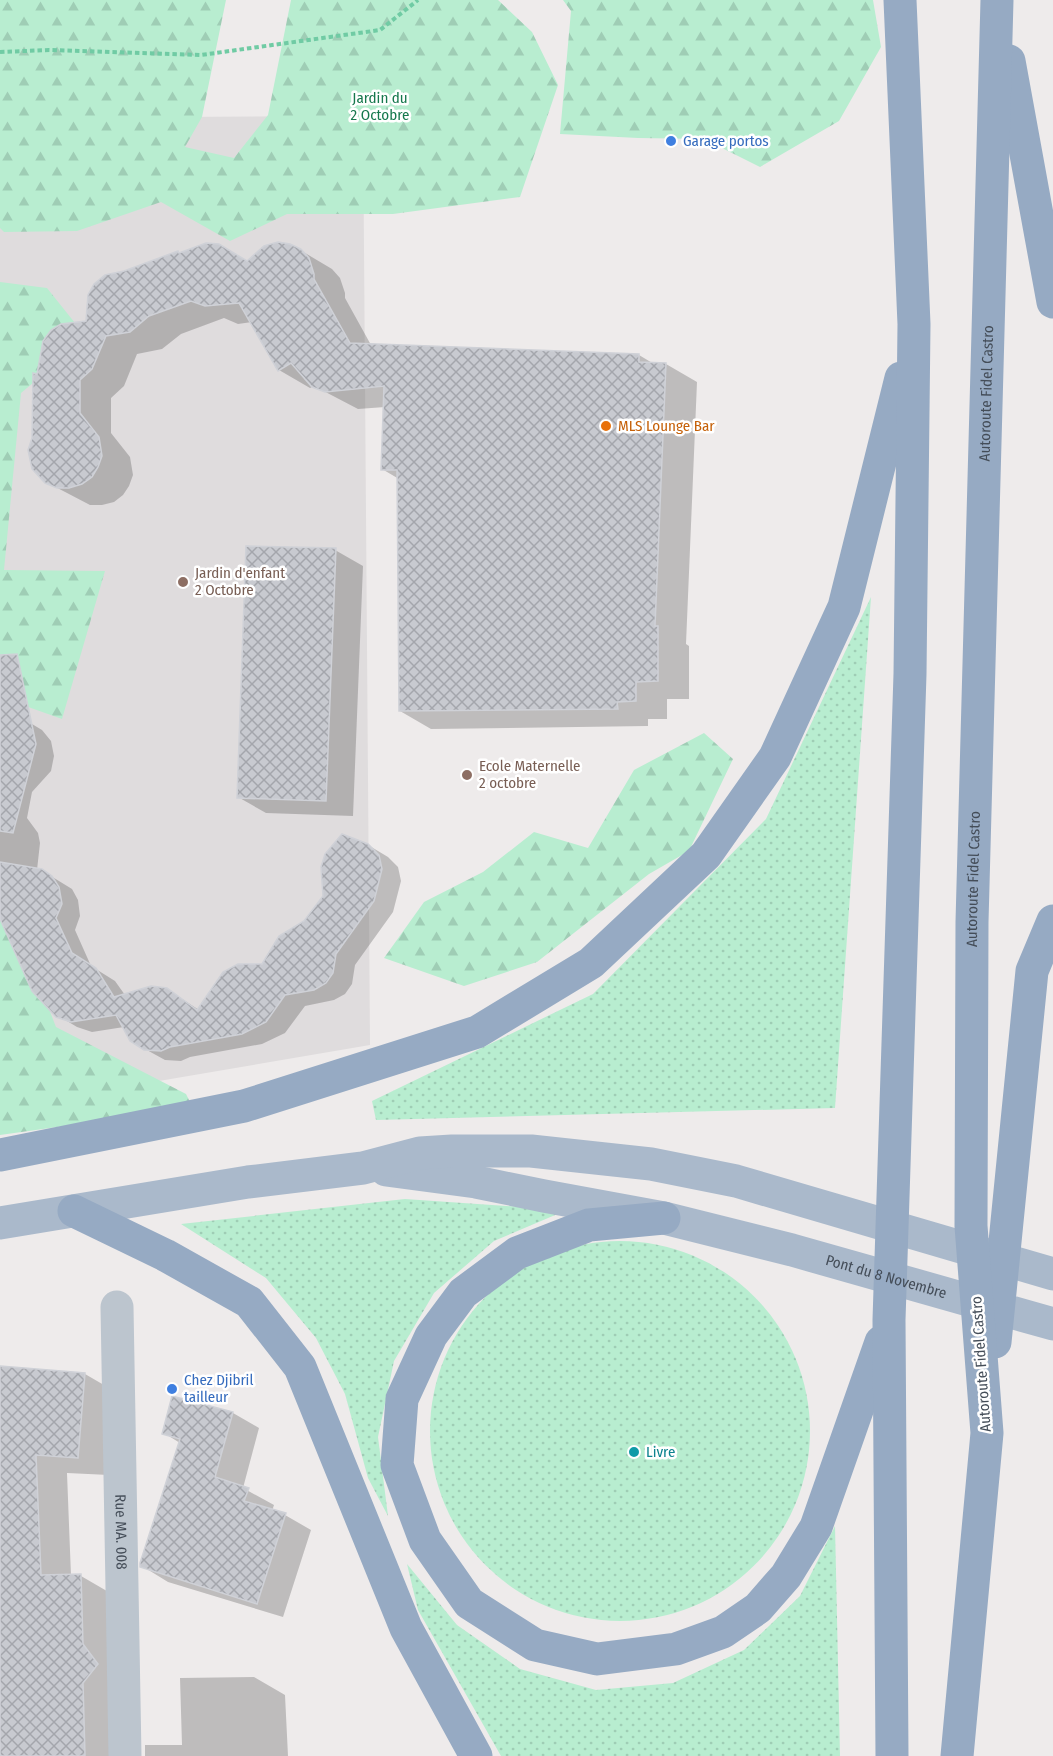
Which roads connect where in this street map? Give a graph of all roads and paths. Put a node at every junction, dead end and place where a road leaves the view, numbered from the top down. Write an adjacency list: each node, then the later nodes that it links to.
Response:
1 (418, 0): 4 (path)
2 (900, 0): 6 (highway)
3 (998, 0): 5 (highway); 17 (highway, Autoroute Fidel Castro)
4 (0, 51)
5 (1053, 302)
6 (914, 324): 8 (highway); 15 (highway)
7 (1053, 921): 17 (highway)
8 (0, 1155)
9 (363, 1168): 10 (main road); 11 (main road, Pont du 8 Novembre); 13 (main road)
10 (74, 1211): 12 (main road); 19 (highway)
11 (664, 1218): 15 (highway); 16 (main road, Pont du 8 Novembre)
12 (0, 1223)
13 (1053, 1274)
14 (117, 1307): 18 (street, Rue MA. 008)
15 (889, 1320): 20 (highway)
16 (1053, 1324)
17 (987, 1434): 21 (highway, Autoroute Fidel Castro)
18 (125, 1756)
19 (476, 1756)
20 (892, 1756)
21 (957, 1756)

